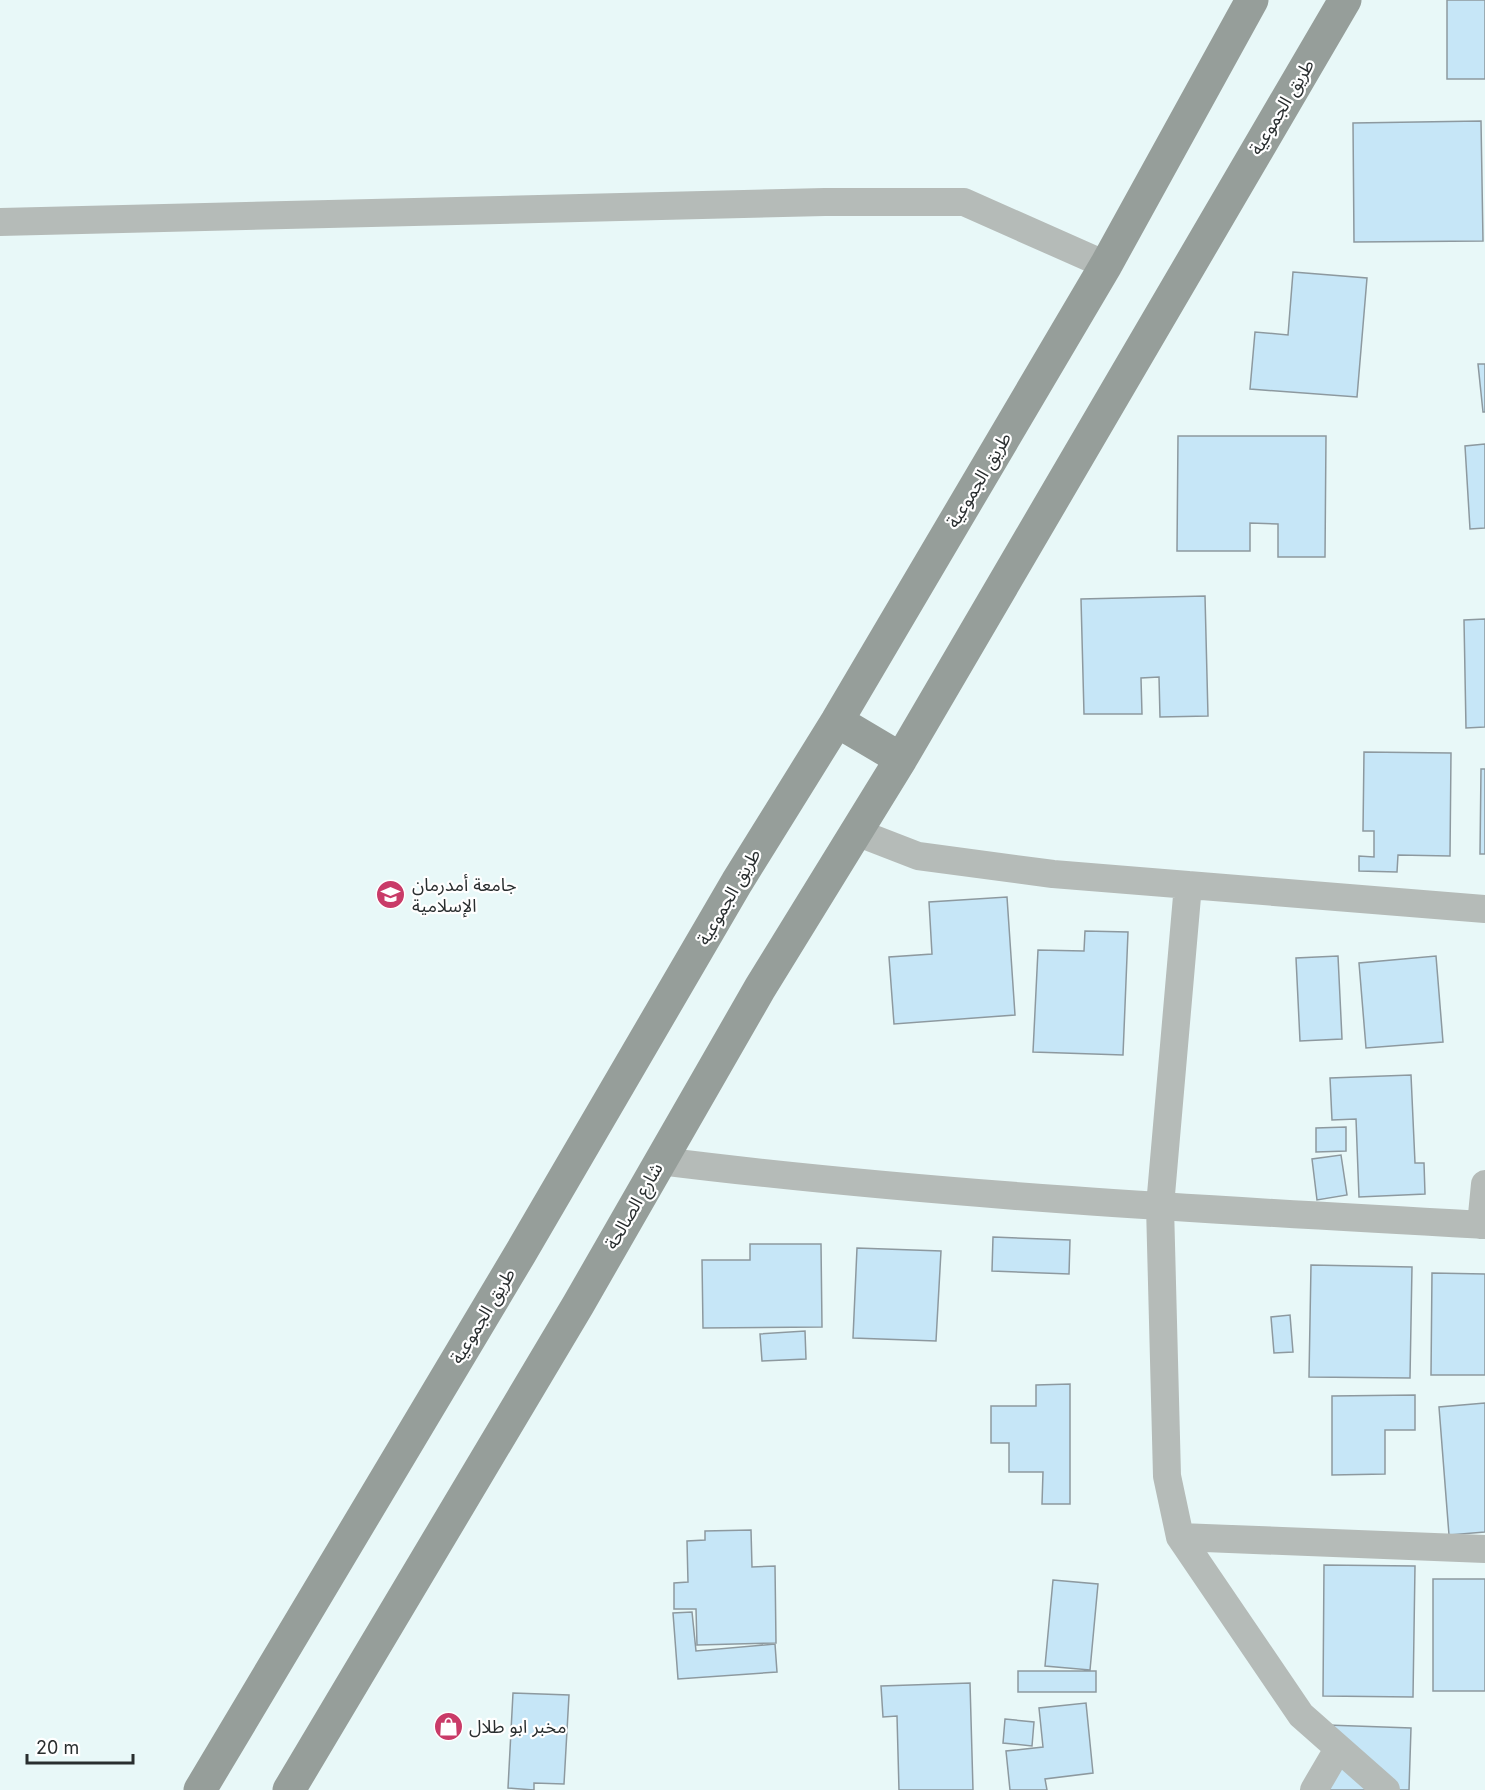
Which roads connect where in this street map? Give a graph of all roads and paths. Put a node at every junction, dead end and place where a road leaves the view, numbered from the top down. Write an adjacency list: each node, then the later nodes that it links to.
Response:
1 (1252, 0): 4 (main road, طريق الجموعية)
2 (1345, 0): 6 (main road, طريق الجموعية)
3 (0, 222): 4 (street)
4 (1106, 265): 5 (main road, طريق الجموعية)
5 (837, 721): 6 (main road); 18 (main road, طريق الجموعية)
6 (901, 759): 7 (main road, طريق الجموعية)
7 (856, 832): 8 (street); 10 (main road, طريق الجموعية)
8 (1188, 885): 9 (street); 13 (street)
9 (1485, 909)
10 (760, 988): 11 (main road, شارع الصالحة)
11 (660, 1161): 13 (street); 19 (main road, شارع الصالحة)
12 (1485, 1184): 14 (street)
13 (1160, 1206): 14 (street); 15 (street)
14 (1483, 1225)
15 (1180, 1537): 16 (street); 17 (street)
16 (1485, 1549)
17 (1338, 1749): 20 (street); 21 (street)
18 (200, 1790)
19 (289, 1790)
20 (1314, 1790)
21 (1386, 1790)

